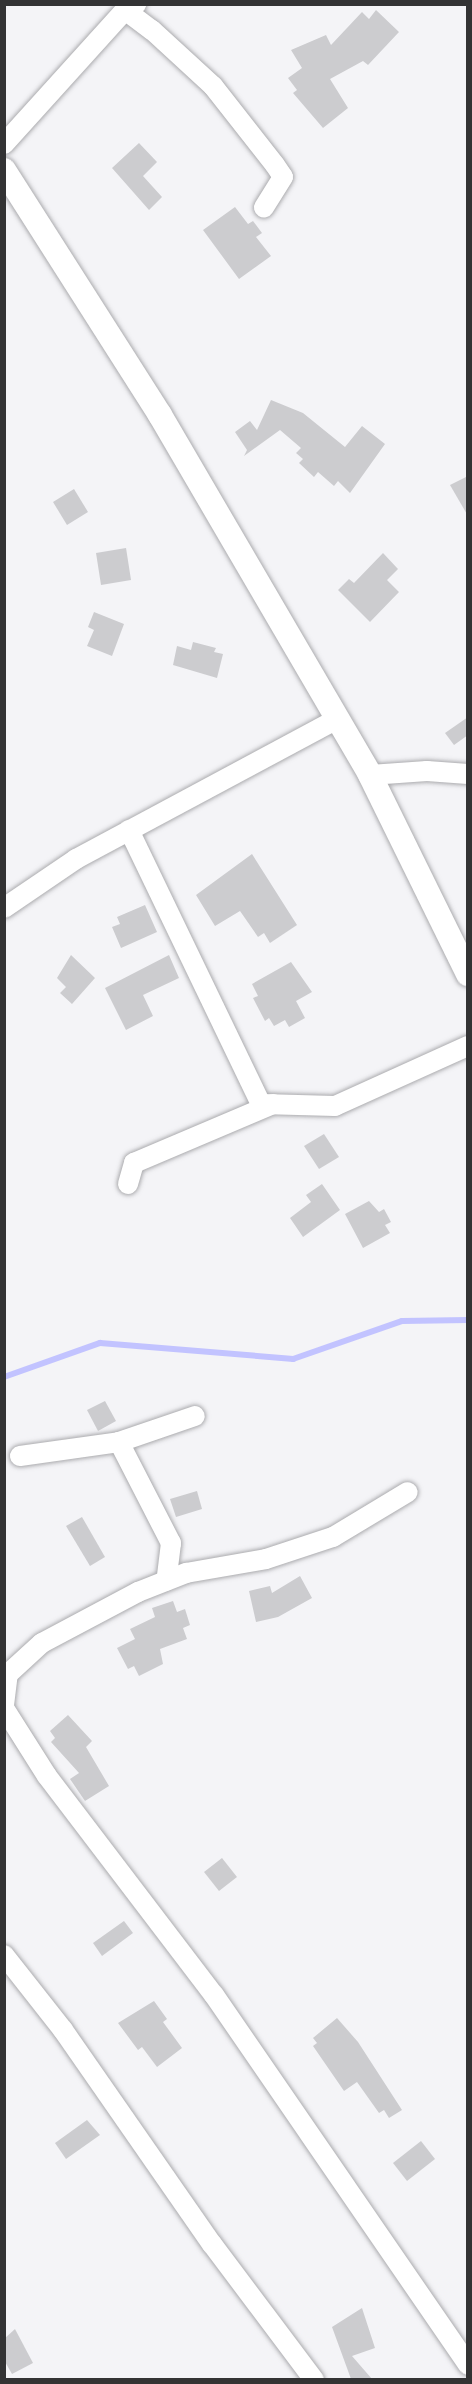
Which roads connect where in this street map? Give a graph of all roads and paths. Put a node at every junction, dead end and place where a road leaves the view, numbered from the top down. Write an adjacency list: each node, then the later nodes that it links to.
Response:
1 (131, 8): 2 (street); 4 (street)
2 (4, 144)
3 (4, 170): 5 (street)
4 (264, 207)
5 (335, 720): 7 (street); 8 (street)
6 (468, 774): 7 (street)
7 (370, 775): 10 (street)
8 (129, 830): 9 (street); 12 (street)
9 (4, 908)
10 (468, 974)
11 (468, 1046): 12 (street)
12 (273, 1104): 13 (street)
13 (129, 1184)
14 (195, 1416): 15 (street)
15 (119, 1442): 16 (street); 18 (street)
16 (20, 1456)
17 (408, 1492): 18 (street)
18 (166, 1581): 19 (street)
19 (4, 1706): 21 (street)
20 (4, 1955): 22 (street)
21 (468, 2365)
22 (314, 2379)

